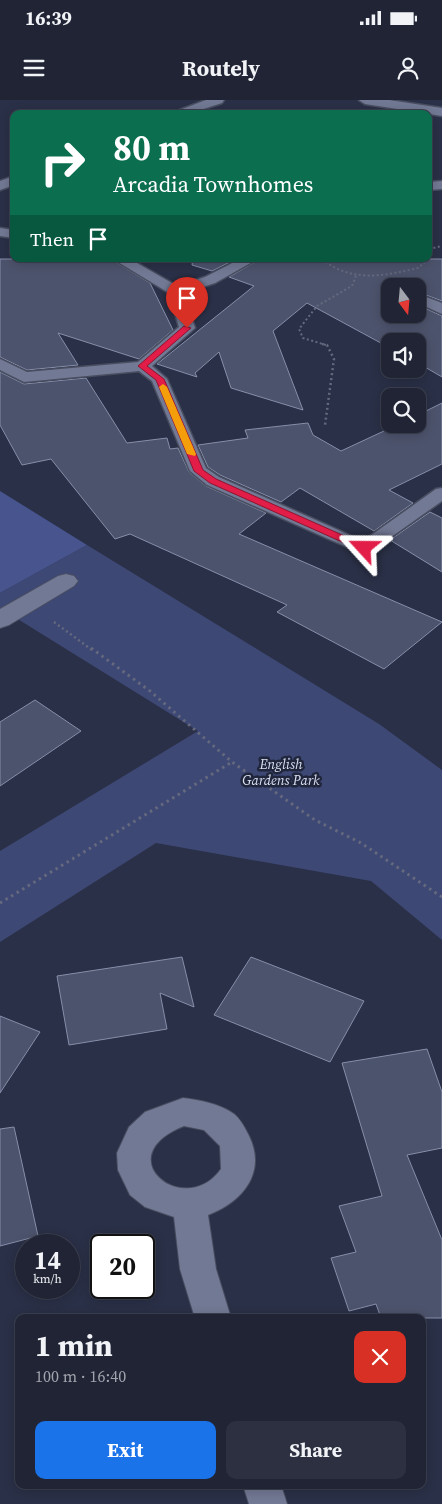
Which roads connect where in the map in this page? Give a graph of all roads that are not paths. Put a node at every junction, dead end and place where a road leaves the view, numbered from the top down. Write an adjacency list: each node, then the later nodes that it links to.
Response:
1 (218, 100): 3 (lane)
2 (365, 100): 4 (lane)
3 (187, 110)
4 (429, 110)
5 (125, 262): 7 (lane)
6 (244, 262): 7 (lane)
7 (176, 291): 11 (lane)
8 (426, 302): 9 (lane)
9 (442, 309)
10 (0, 364): 11 (lane)
11 (142, 366): 12 (lane)
12 (442, 493)
13 (66, 580): 14 (street)
14 (0, 620)
15 (189, 1204): 16 (street)
16 (211, 1314)
17 (263, 1489): 18 (street)
18 (268, 1504)

